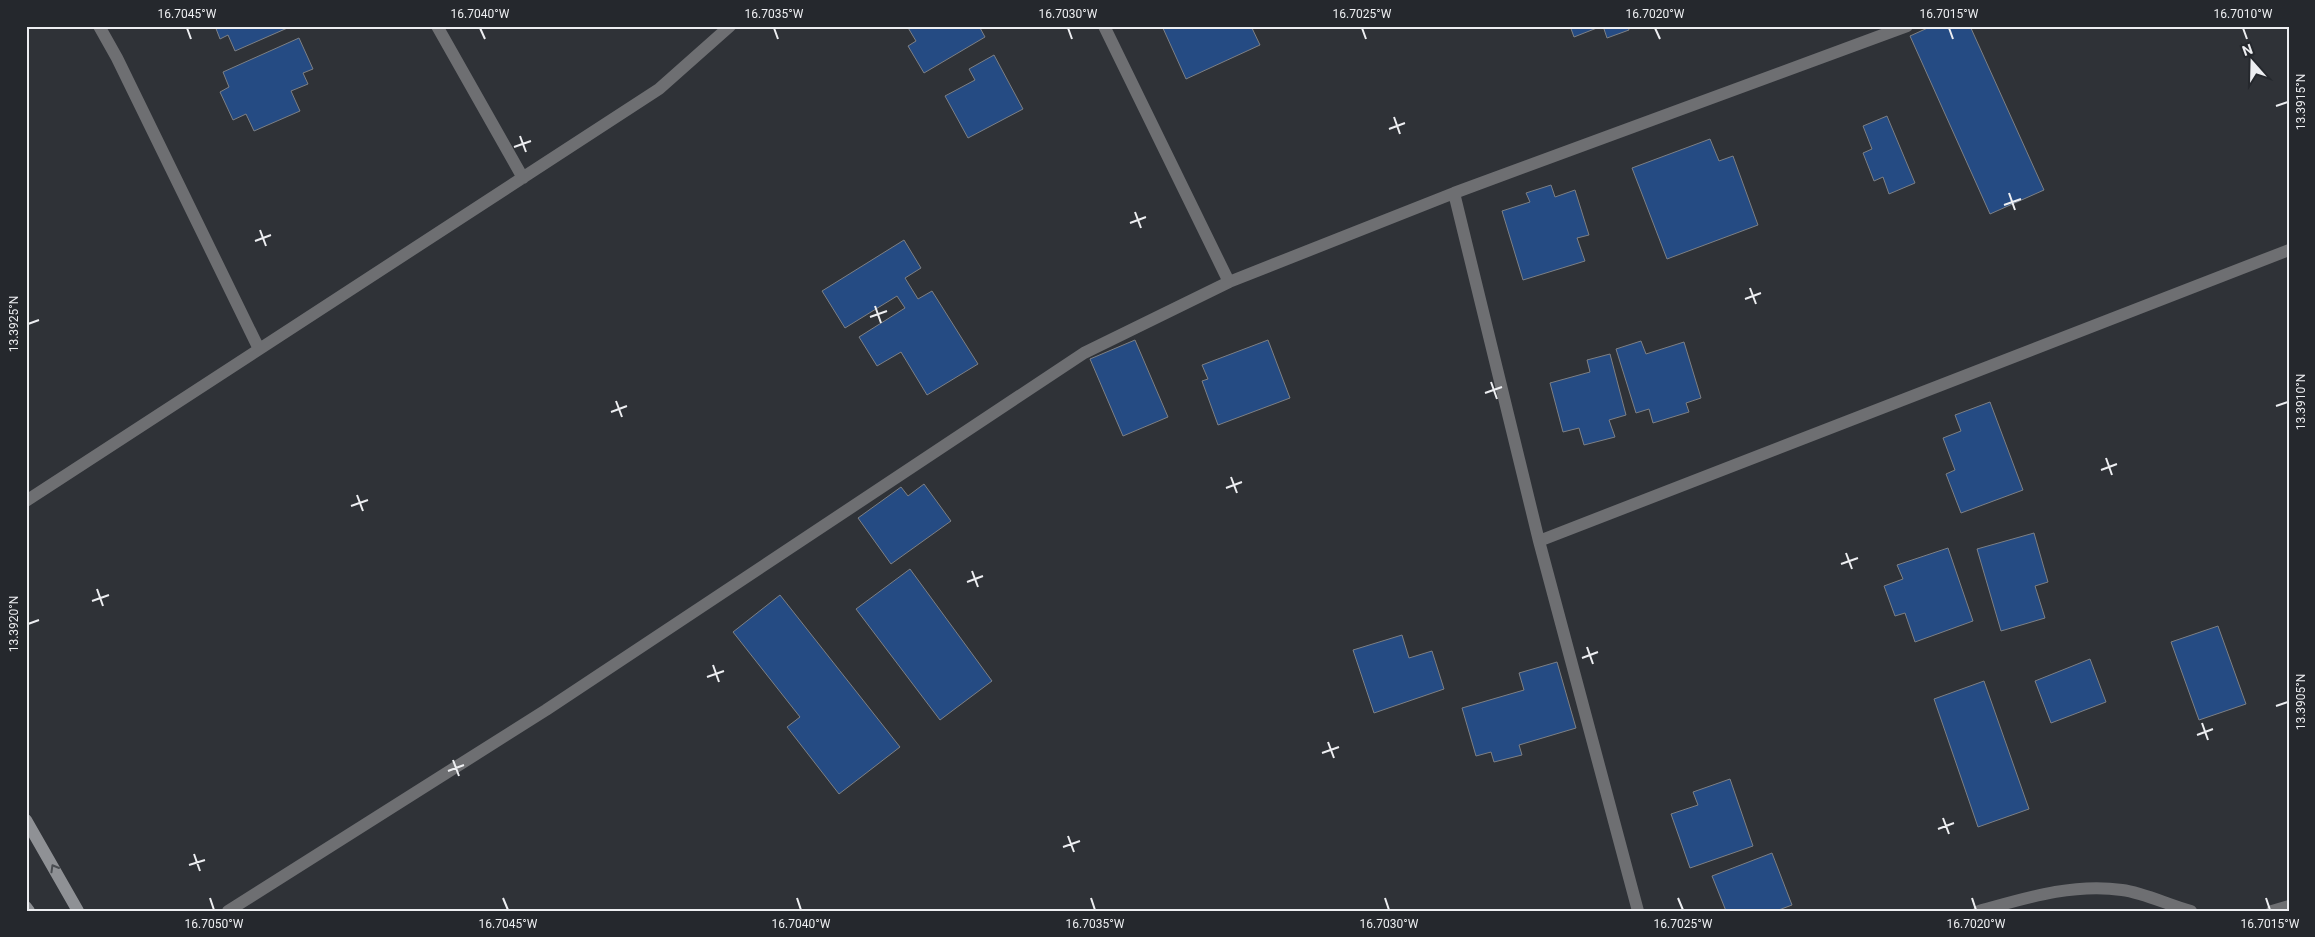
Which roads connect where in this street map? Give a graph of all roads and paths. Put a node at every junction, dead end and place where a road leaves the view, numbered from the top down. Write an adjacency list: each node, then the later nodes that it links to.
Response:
1 (99, 26): 10 (street)
2 (438, 26): 6 (street)
3 (730, 26): 6 (street)
4 (1104, 26): 9 (street)
5 (1907, 26): 7 (street)
6 (523, 178): 10 (street)
7 (1454, 192): 9 (street); 12 (street)
8 (2289, 250): 12 (street)
9 (1229, 282): 18 (street)
10 (259, 349): 11 (street)
11 (26, 501)
12 (1539, 541): 19 (street)
13 (26, 820): 17 (street, one-way to 13)
14 (26, 906): 16 (street)
15 (2289, 906): 22 (street)
16 (28, 911)
17 (78, 911)
18 (228, 911)
19 (1638, 911)
20 (1979, 911): 21 (street)
21 (2191, 911)
22 (2272, 911)

